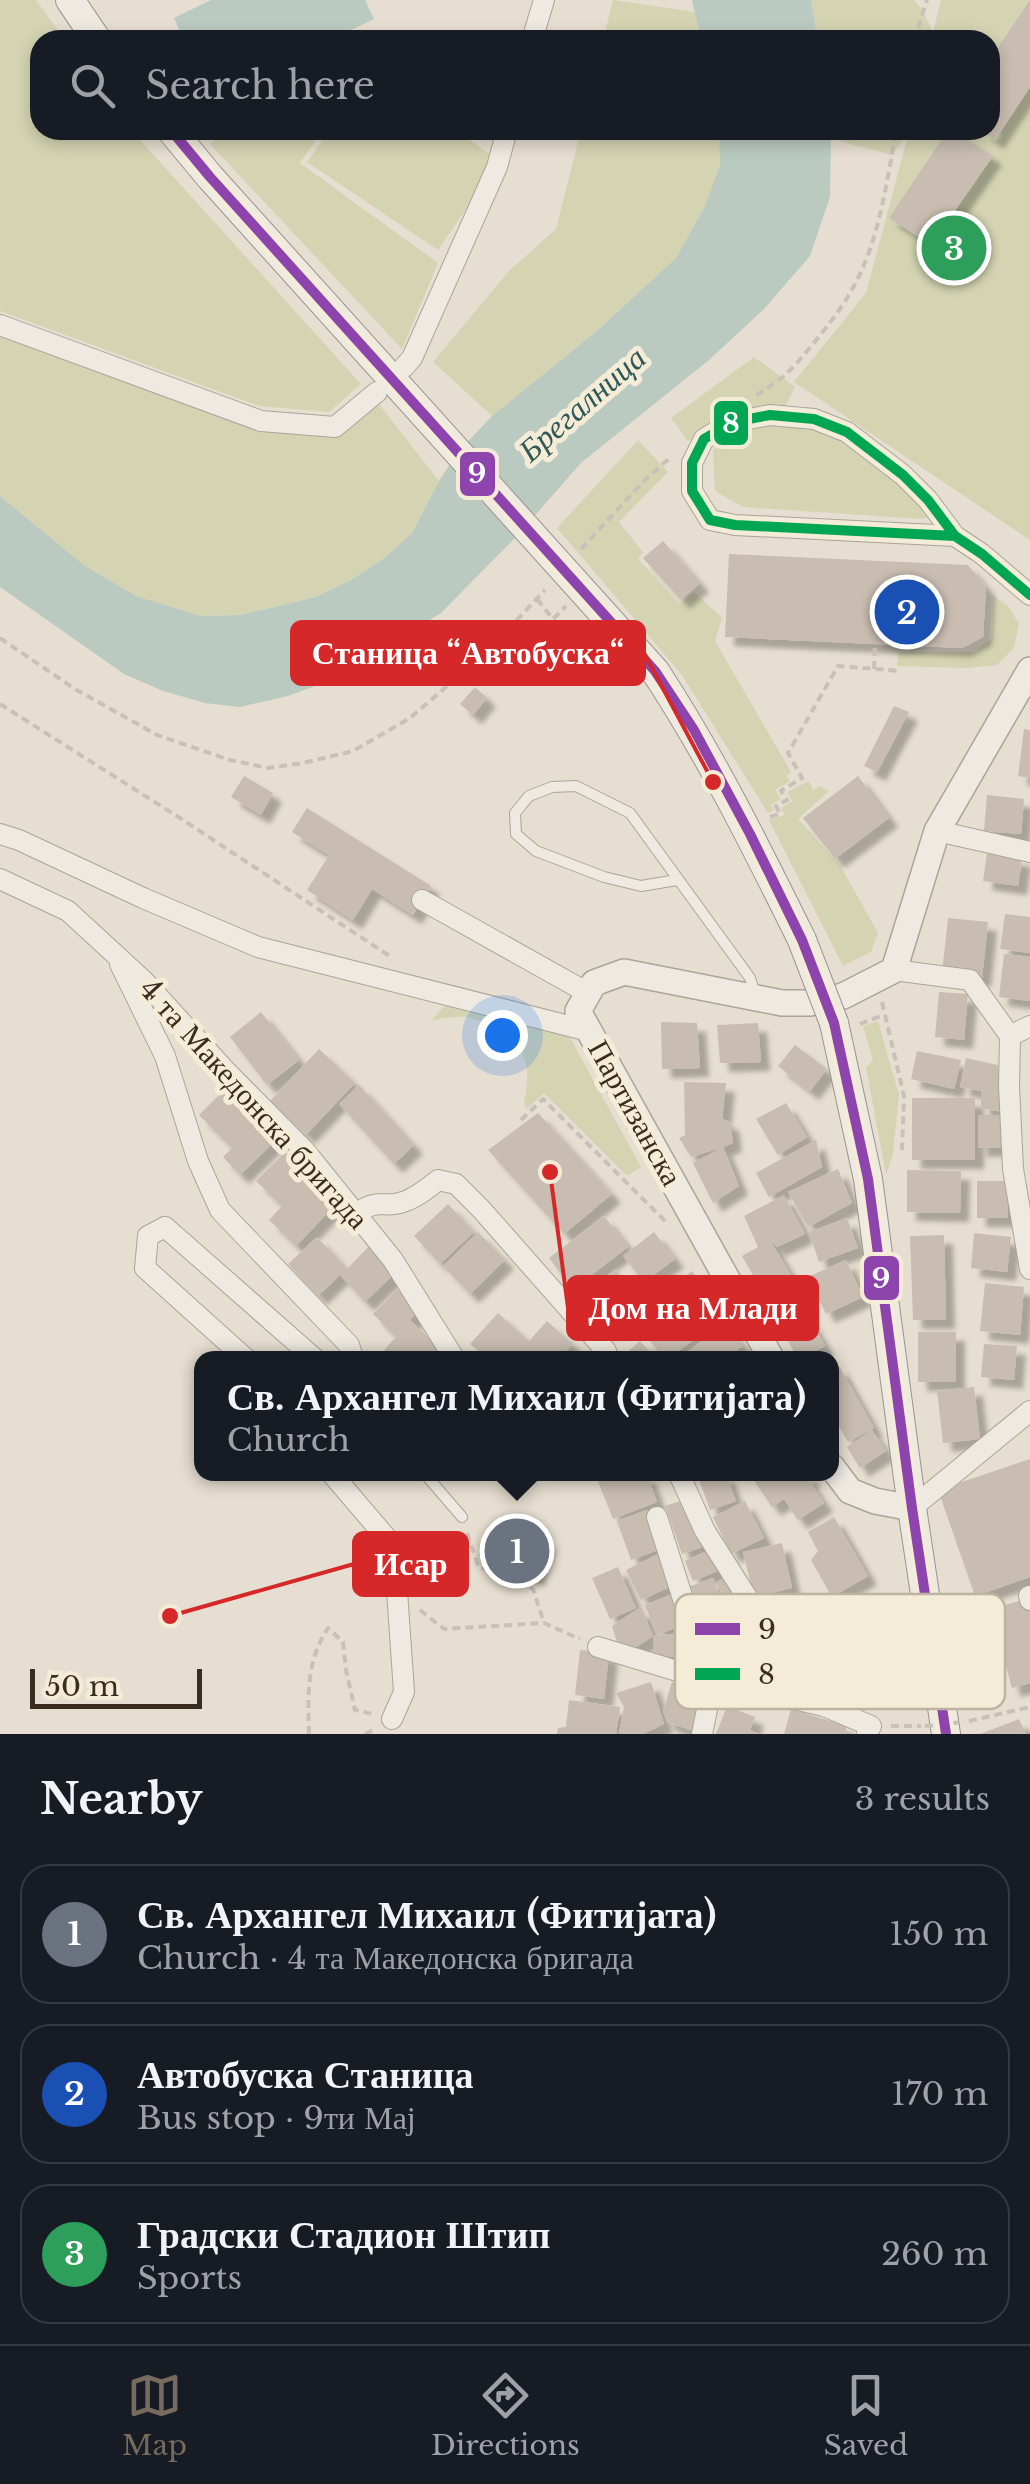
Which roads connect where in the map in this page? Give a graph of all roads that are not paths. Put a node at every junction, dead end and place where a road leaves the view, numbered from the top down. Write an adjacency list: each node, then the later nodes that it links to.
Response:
1 (70, 0): 3 (main road)
2 (544, 0): 4 (street)
3 (90, 30)
4 (535, 30)
5 (179, 140): 39 (main road, bridge)
6 (504, 140): 8 (street)
7 (0, 325): 9 (street)
8 (404, 367)
9 (377, 392)
10 (955, 536): 10 (street); 11 (street)
11 (1030, 595)
12 (1027, 686): 13 (street)
13 (937, 830): 15 (street); 20 (street)
14 (0, 834): 24 (street)
15 (1030, 852)
16 (0, 880): 19 (street, 4 та Македонска бригада)
17 (677, 880): 17 (lane); 22 (lane)
18 (422, 900): 21 (street)
19 (114, 953): 26 (street, 4 та Македонска бригада); 30 (street, 4 та Македонска бригада)
20 (894, 970): 22 (street); 25 (street)
21 (588, 993): 22 (street); 24 (street, Партизанска)
22 (769, 1000)
23 (1030, 1026): 25 (street)
24 (589, 1030): 33 (street, Партизанска)
25 (1010, 1036): 27 (street)
26 (356, 1214): 31 (street, 4 та Македонска бригада); 32 (street)
27 (1030, 1269)
28 (237, 1351): 29 (street)
29 (306, 1351)
30 (351, 1351)
31 (450, 1351)
32 (606, 1351)
33 (767, 1351)
34 (1030, 1411): 39 (street)
35 (839, 1476): 39 (street)
36 (338, 1481): 49 (street)
37 (431, 1481): 40 (lane)
38 (682, 1481): 43 (street)
39 (912, 1508): 44 (main road)
40 (462, 1517)
41 (658, 1518): 42 (street)
42 (681, 1594)
43 (745, 1594)
44 (925, 1594)
45 (598, 1646): 46 (street)
46 (675, 1670)
47 (703, 1709): 51 (street)
48 (830, 1709): 50 (street)
49 (392, 1719)
50 (869, 1730)
51 (702, 1734)

